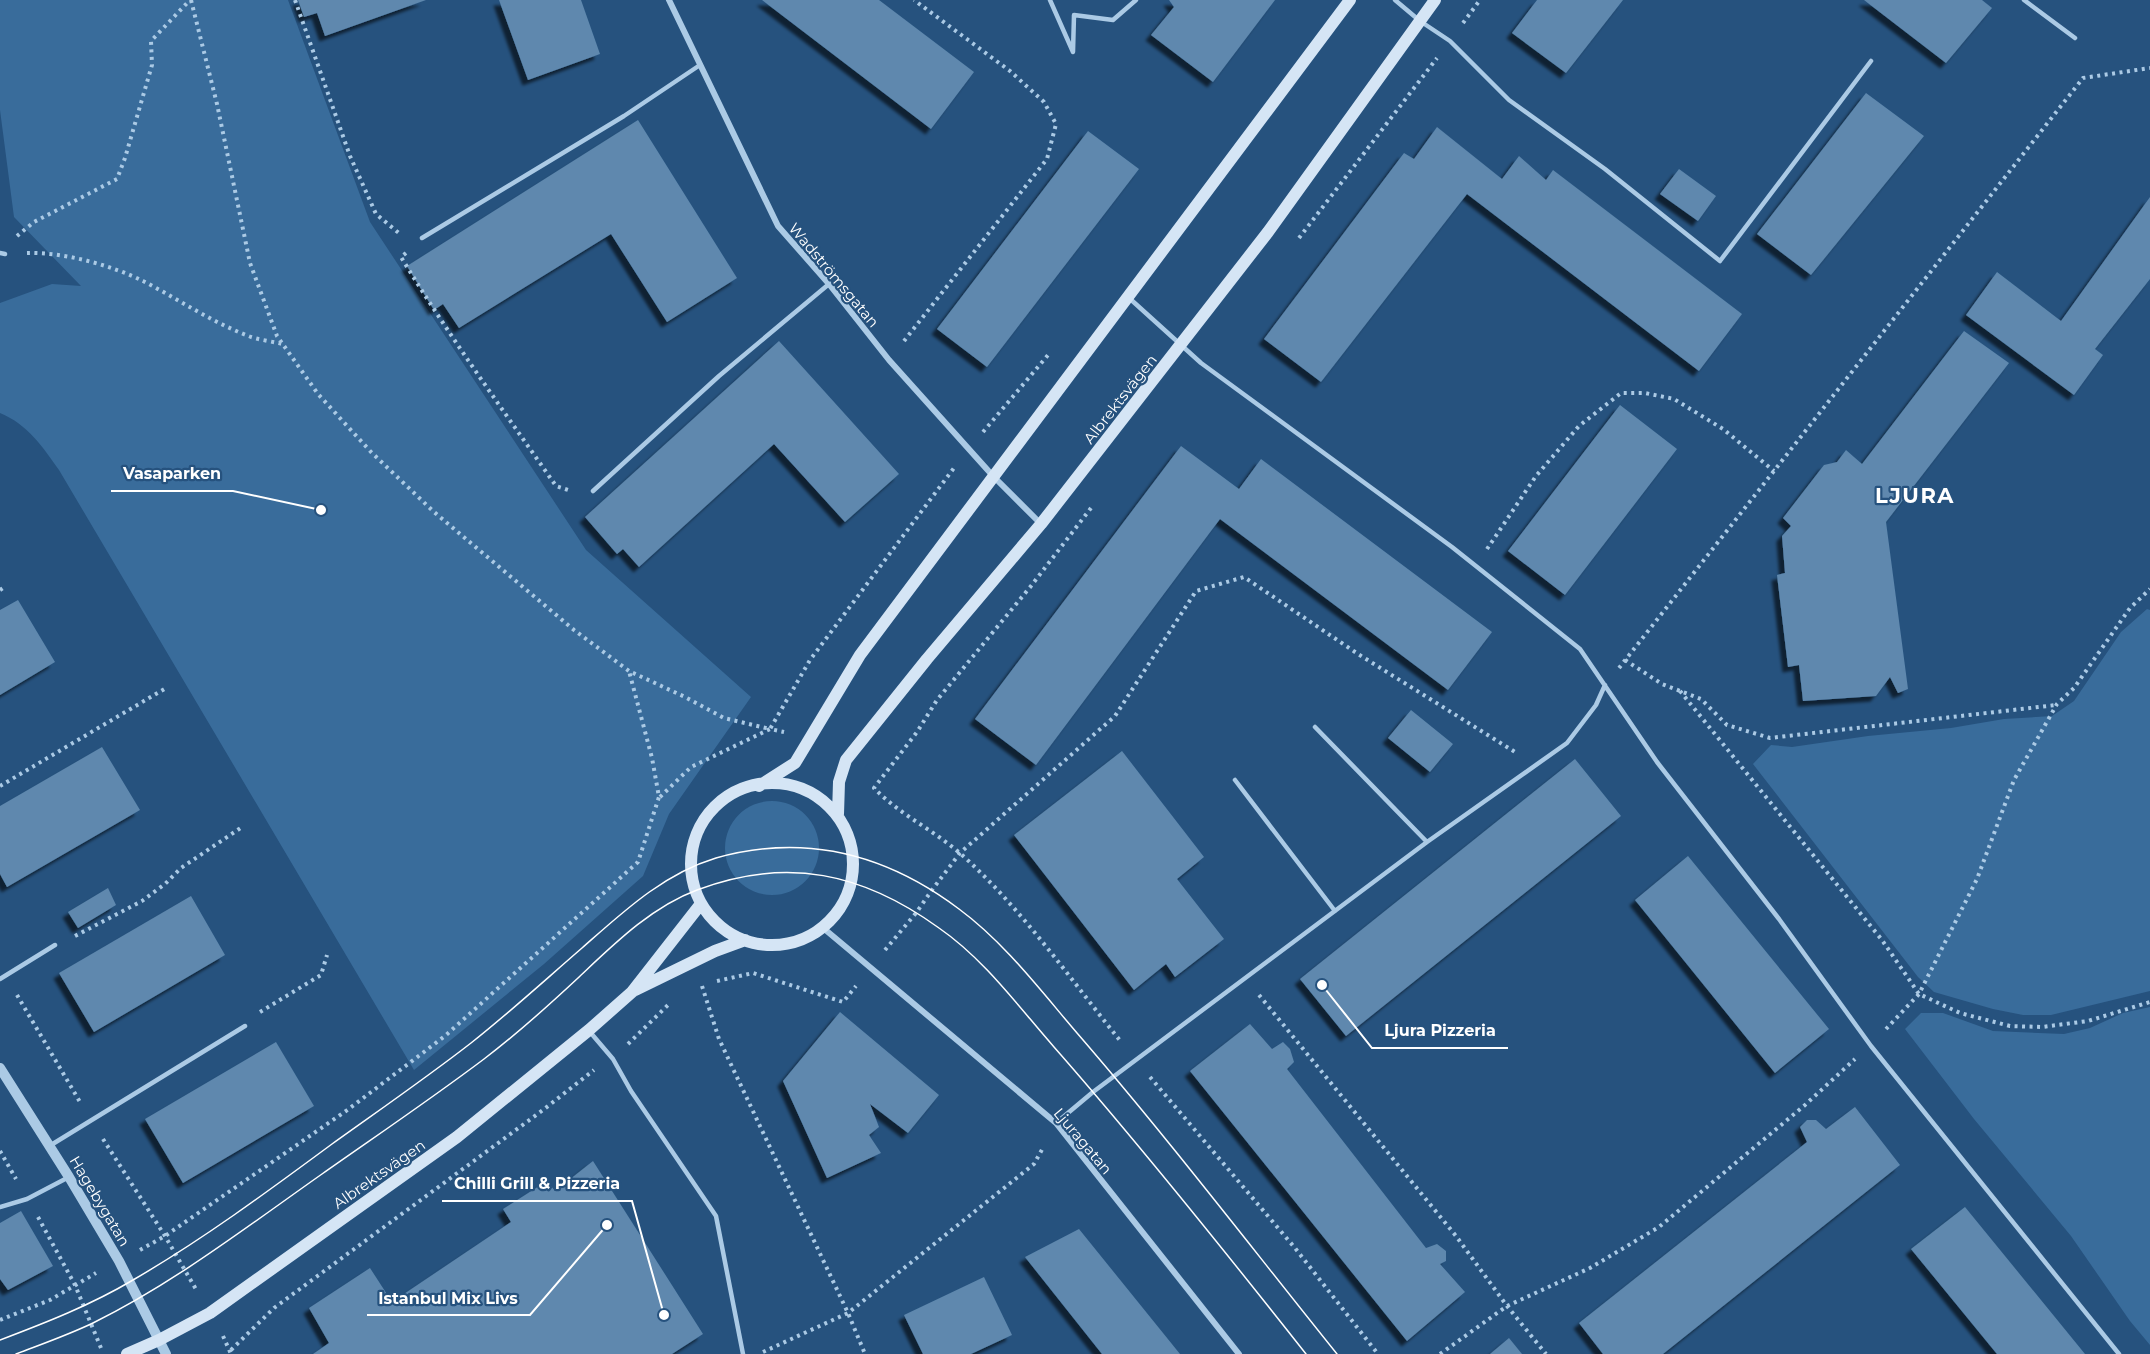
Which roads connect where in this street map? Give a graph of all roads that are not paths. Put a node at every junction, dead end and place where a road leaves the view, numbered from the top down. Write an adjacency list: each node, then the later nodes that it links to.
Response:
1 (669, 0): 11 (street, Wadströmsgatan)
2 (1050, 0): 3 (lane)
3 (1136, 0)
4 (1350, 0): 14 (main road)
5 (1395, 0): 8 (lane)
6 (1435, 0): 8 (main road, Albrektsvägen)
7 (2024, 0): 9 (lane)
8 (1420, 21): 10 (lane); 15 (main road, Albrektsvägen)
9 (2074, 38)
10 (1871, 61)
11 (700, 65): 12 (lane); 13 (street, Wadströmsgatan)
12 (422, 238)
13 (829, 284): 16 (street, Wadströmsgatan); 17 (lane)
14 (1128, 297): 15 (lane); 16 (main road)
15 (1180, 346): 18 (main road, Albrektsvägen); 19 (lane)
16 (993, 476): 18 (street, Wadströmsgatan); 22 (main road)
17 (593, 491)
18 (1041, 524): 23 (main road, Albrektsvägen)
19 (1605, 685): 24 (lane); 44 (lane)
20 (1315, 727): 24 (lane)
21 (1234, 780): 26 (lane)
22 (759, 786): 23 (main road); 25 (main road)
23 (838, 814): 27 (main road)
24 (1427, 842): 26 (lane)
25 (700, 904): 28 (main road); 31 (main road, Albrektsvägen)
26 (1335, 911): 35 (lane)
27 (822, 927): 28 (main road); 35 (street, Ljuragatan)
28 (745, 940): 31 (main road, Albrektsvägen)
29 (55, 945): 30 (lane)
30 (0, 979)
31 (632, 992): 33 (main road, Albrektsvägen)
32 (245, 1026): 36 (lane)
33 (589, 1030): 39 (main road, Albrektsvägen); 42 (lane)
34 (0, 1068): 36 (street, Hagebygatan)
35 (1056, 1123): 43 (street, Ljuragatan)
36 (49, 1146): 37 (street, Hagebygatan)
37 (69, 1177): 38 (lane); 39 (street, Hagebygatan)
38 (0, 1207)
39 (159, 1340): 40 (main road, Albrektsvägen); 41 (street, Hagebygatan)
40 (127, 1354)
41 (166, 1354)
42 (743, 1354)
43 (1239, 1354)
44 (2119, 1354)

